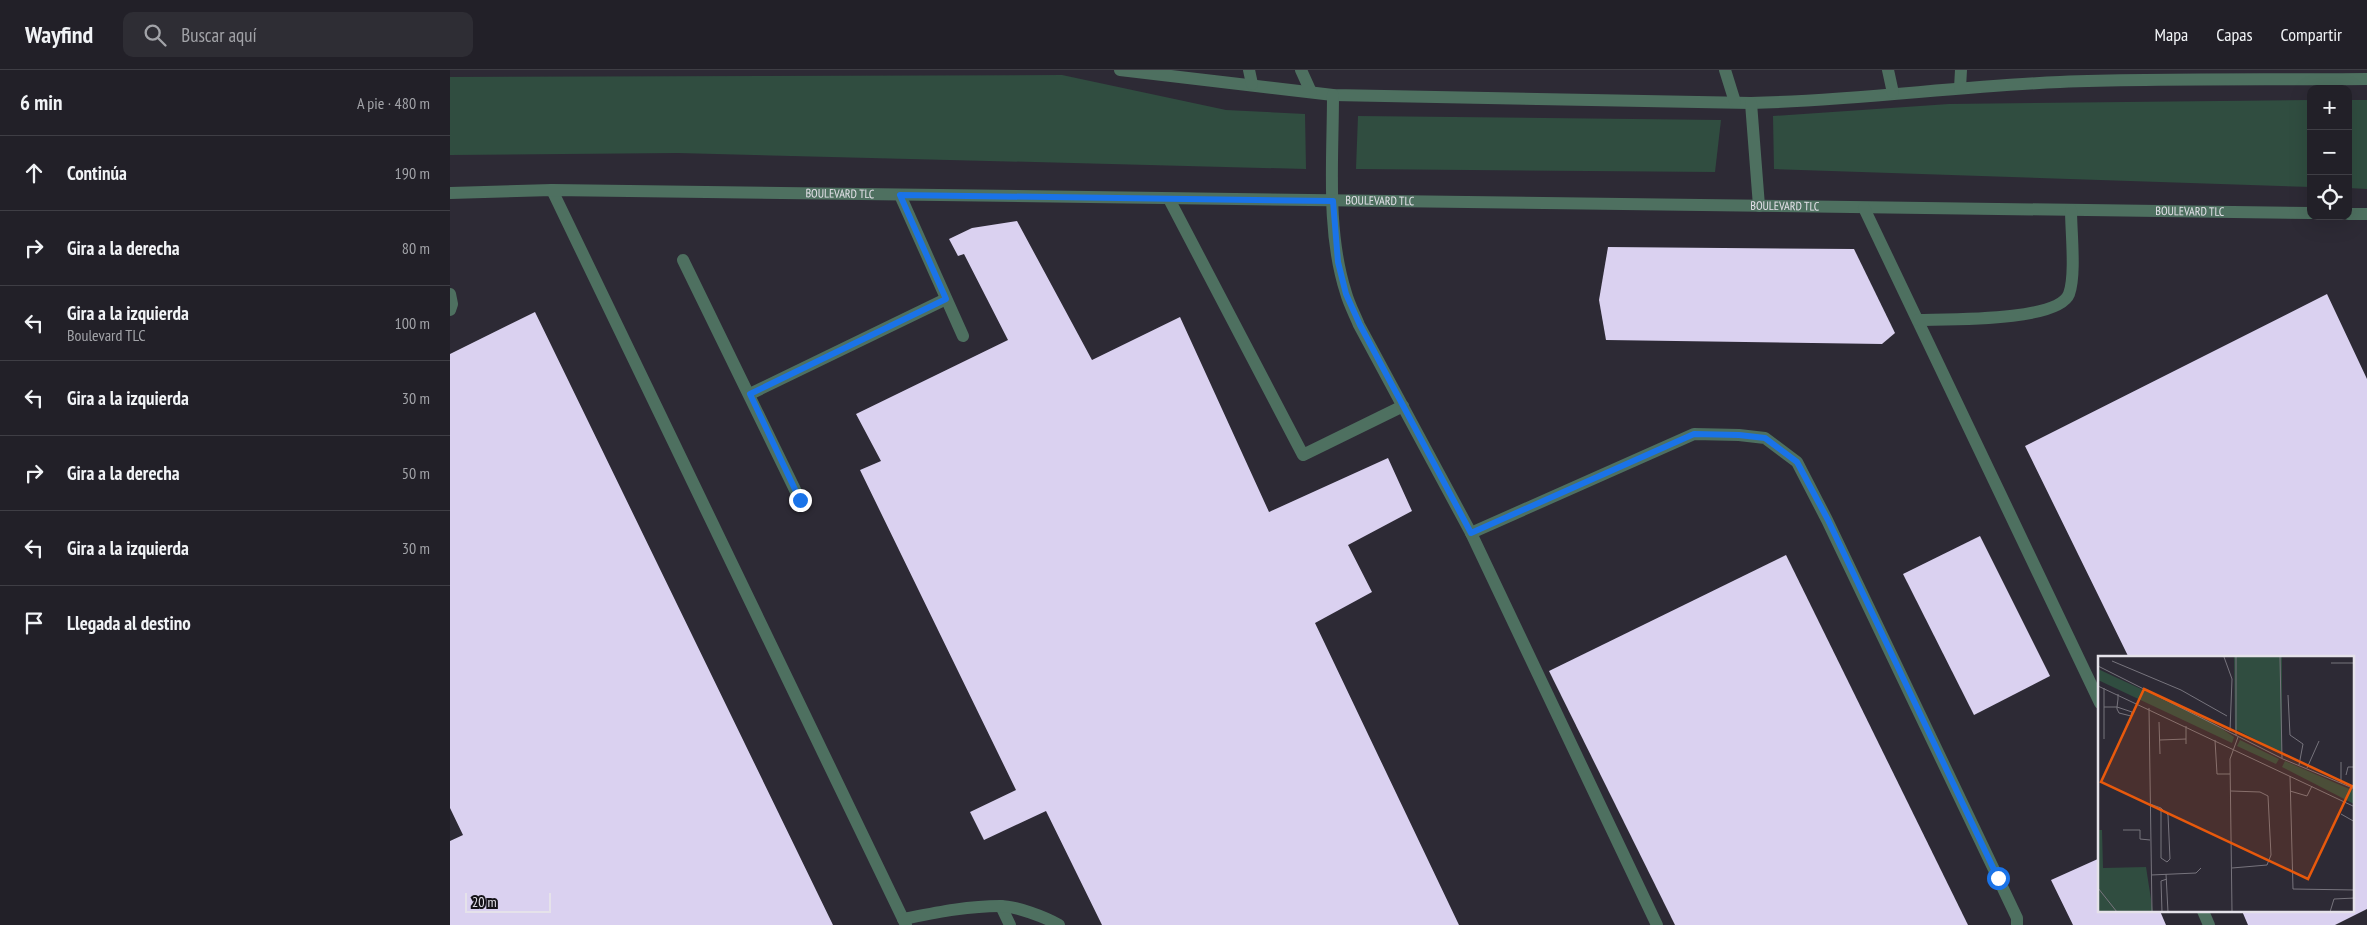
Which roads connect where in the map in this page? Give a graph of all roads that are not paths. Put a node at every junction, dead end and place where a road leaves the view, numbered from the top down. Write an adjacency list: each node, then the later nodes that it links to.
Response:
1 (1120, 70): 9 (street)
2 (1249, 70): 9 (street)
3 (1301, 70): 11 (street)
4 (1726, 70): 14 (street)
5 (1888, 70): 12 (street)
6 (1962, 70): 10 (street)
7 (2273, 75): 8 (street); 10 (street)
8 (2367, 78)
9 (1252, 84): 11 (street)
10 (1960, 88): 12 (street)
11 (1311, 92): 13 (street)
12 (1893, 93): 15 (street)
13 (1333, 95): 14 (street); 20 (street)
14 (1735, 102): 15 (street)
15 (1751, 102): 21 (street)
16 (552, 190): 17 (street, BOULEVARD TLC); 18 (street, BOULEVARD TLC); 40 (street)
17 (450, 194)
18 (900, 195): 19 (street, BOULEVARD TLC); 29 (street)
19 (1169, 199): 20 (street, BOULEVARD TLC); 34 (street)
20 (1333, 201): 21 (street, BOULEVARD TLC); 34 (street)
21 (1759, 206): 22 (street, BOULEVARD TLC)
22 (1864, 208): 23 (street, BOULEVARD TLC); 31 (street)
23 (2071, 210): 24 (street, BOULEVARD TLC); 31 (street)
24 (2307, 213)
25 (2352, 214): 26 (street)
26 (2367, 214)
27 (683, 260): 33 (street)
28 (450, 294): 30 (street)
29 (946, 299): 32 (street); 33 (street)
30 (450, 310)
31 (1918, 320): 37 (street)
32 (963, 336)
33 (750, 394): 35 (street)
34 (1403, 406): 36 (street)
35 (800, 500)
36 (1471, 533): 43 (street); 44 (street)
37 (2098, 699)
38 (1001, 906): 40 (street); 41 (street); 42 (street)
39 (2202, 912): 45 (street)
40 (904, 922)
41 (1010, 925)
42 (1059, 925)
43 (1657, 925)
44 (2017, 925)
45 (2209, 925)

